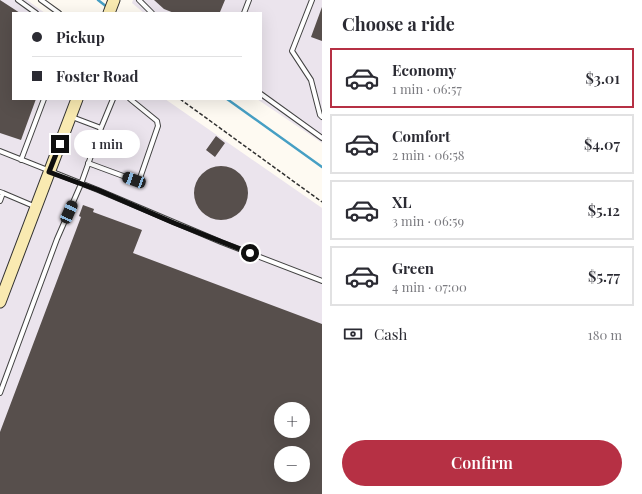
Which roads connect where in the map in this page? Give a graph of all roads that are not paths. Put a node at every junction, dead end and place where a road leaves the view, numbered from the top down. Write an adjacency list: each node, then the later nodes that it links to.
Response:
1 (18, 0): 7 (lane)
2 (41, 0): 8 (lane)
3 (114, 0): 9 (street)
4 (139, 0): 10 (lane)
5 (249, 0): 11 (lane)
6 (312, 0): 18 (lane)
7 (35, 12)
8 (58, 12)
9 (109, 12)
10 (151, 12)
11 (244, 12)
12 (262, 95): 20 (lane)
13 (44, 100): 22 (lane)
14 (77, 100): 17 (street)
15 (113, 100): 19 (lane)
16 (131, 100): 23 (lane)
17 (70, 117): 19 (lane); 24 (street)
18 (322, 117)
19 (101, 128): 23 (lane)
20 (322, 138)
21 (0, 152): 22 (lane)
22 (21, 160): 24 (lane)
23 (88, 163): 25 (lane)
24 (49, 172): 25 (lane); 28 (street)
25 (81, 184): 29 (lane); 31 (lane)
26 (2, 193): 27 (lane); 28 (lane)
27 (0, 202)
28 (36, 207): 30 (street)
29 (322, 281)
30 (0, 302)
31 (0, 393)

